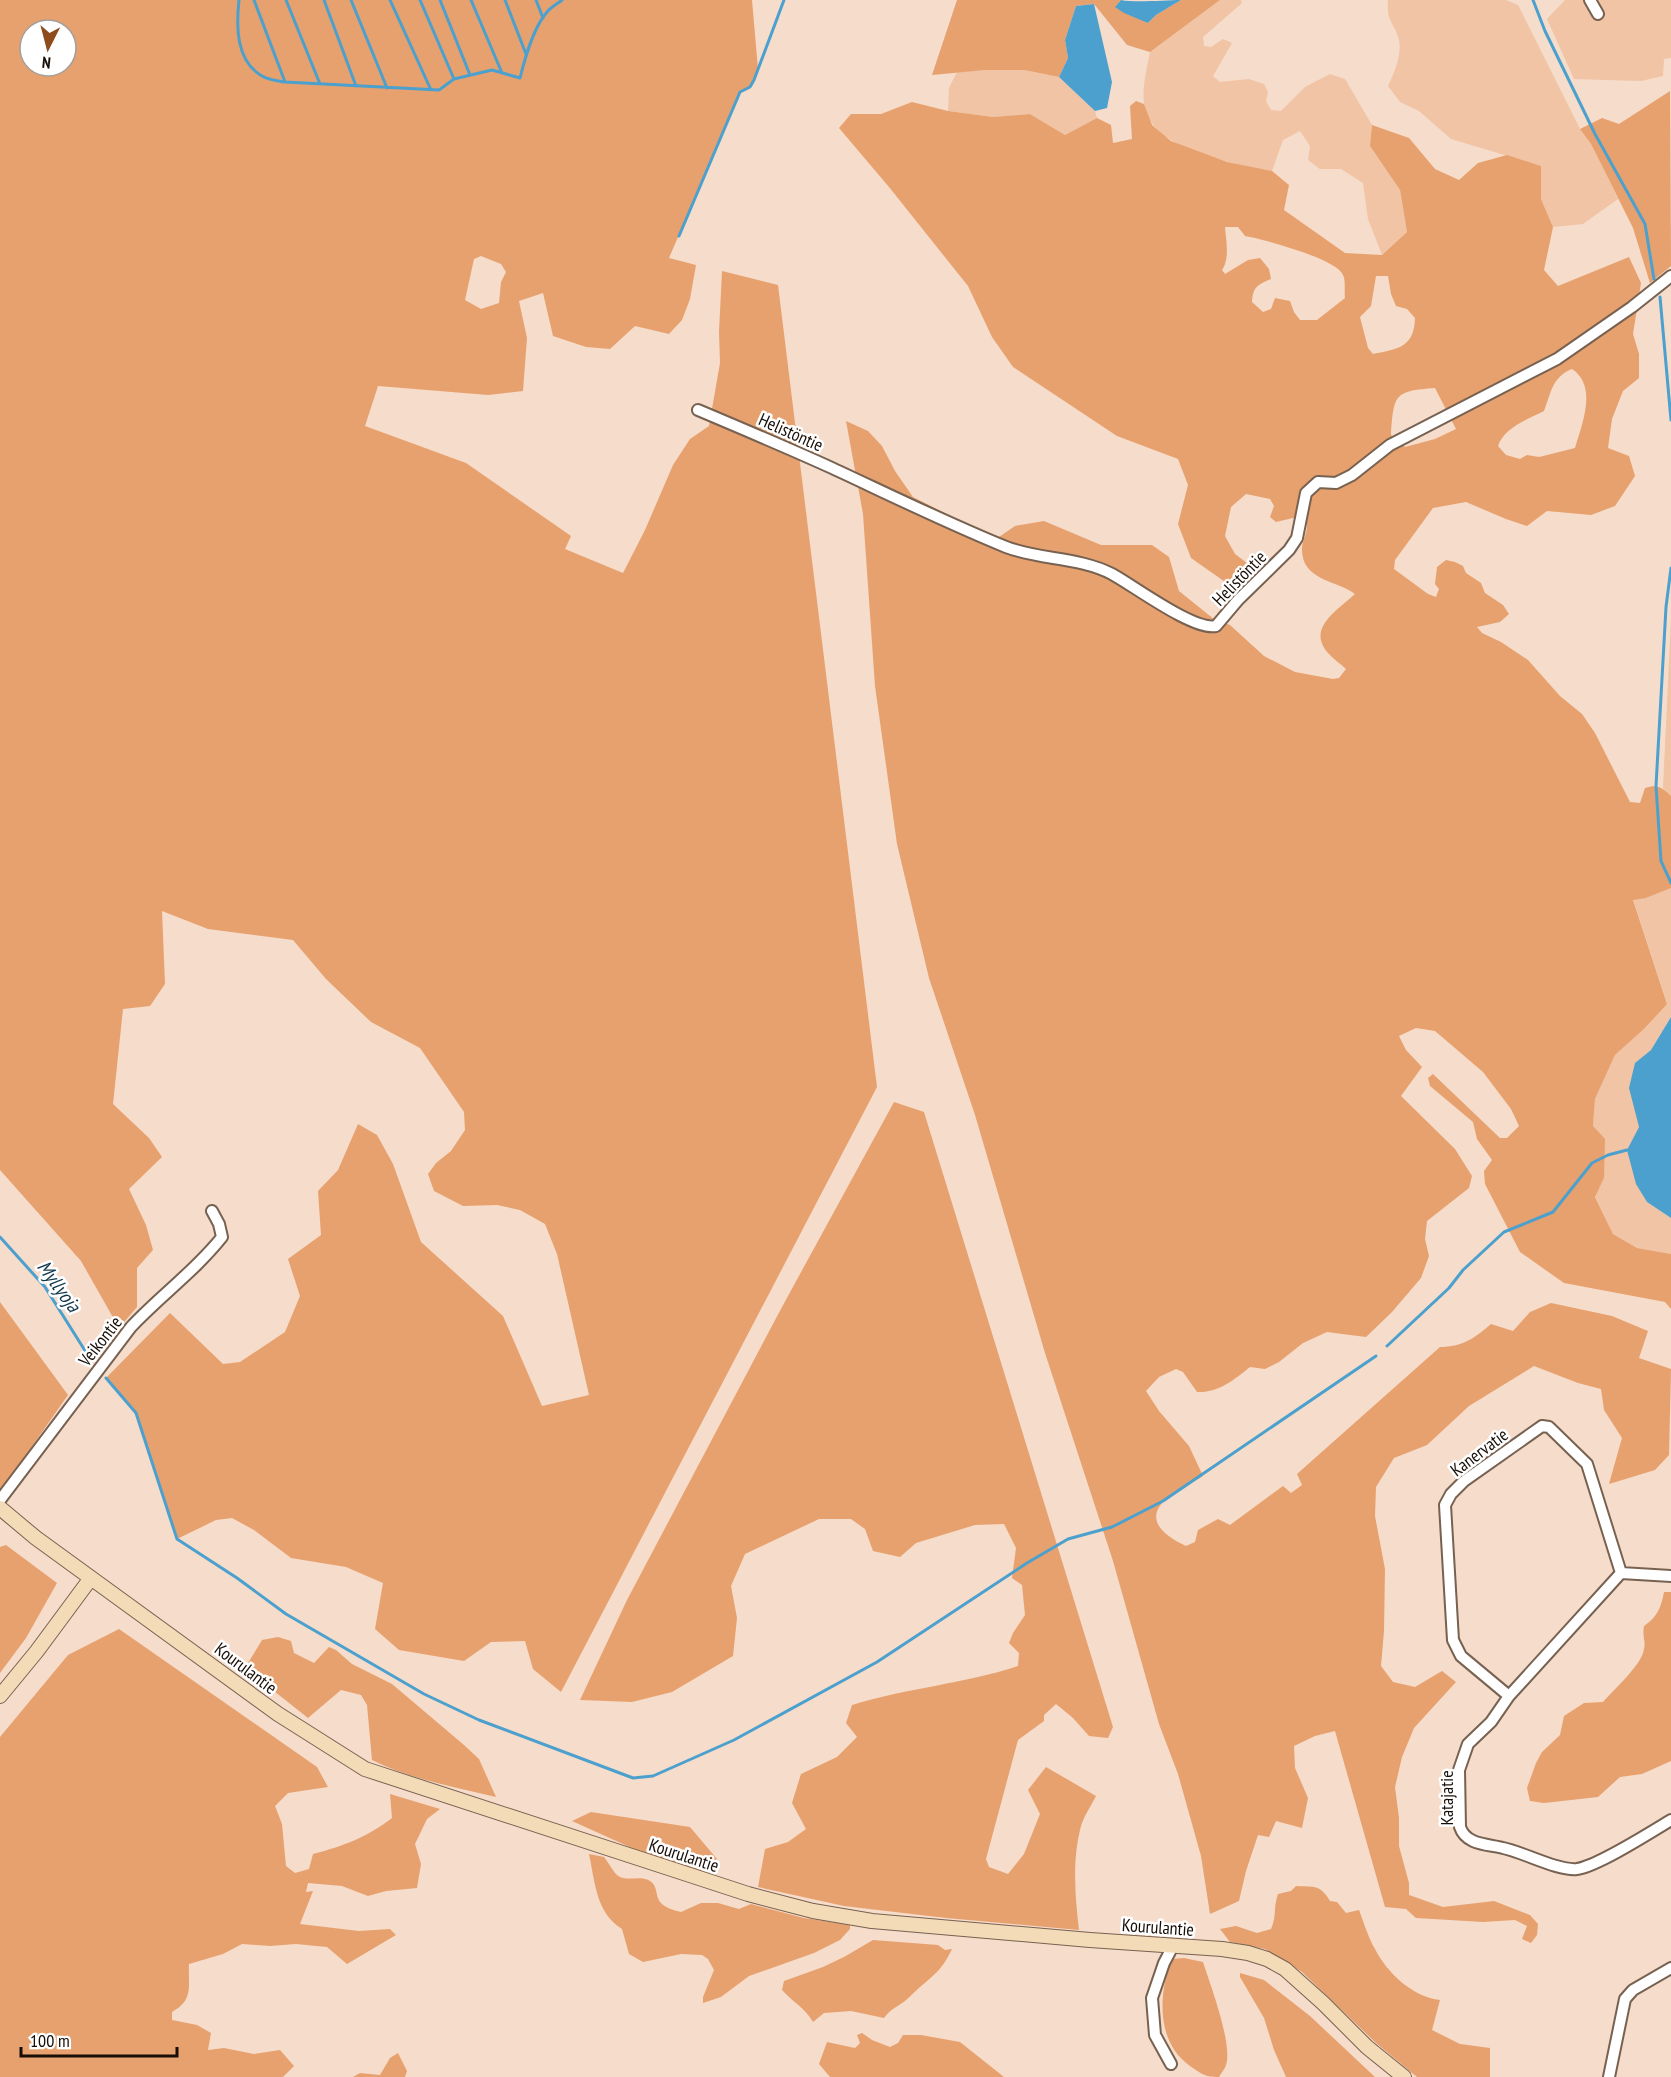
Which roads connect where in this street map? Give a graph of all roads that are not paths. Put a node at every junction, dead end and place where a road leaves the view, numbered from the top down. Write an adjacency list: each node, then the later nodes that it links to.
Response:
1 (1590, 0): 2 (street)
2 (1598, 14)
3 (1671, 276): 4 (street, Helistöntie)
4 (698, 410)
5 (212, 1211): 6 (street, Veikontie)
6 (0, 1500)
7 (0, 1508): 10 (street, Kourulantie)
8 (1621, 1573): 9 (street); 12 (street, Katajatie); 12 (street, Kanervatie)
9 (1671, 1576)
10 (91, 1578): 11 (street); 14 (street, Kourulantie)
11 (0, 1696)
12 (1509, 1696): 13 (street, Katajatie)
13 (1671, 1820)
14 (1173, 1946): 16 (street); 17 (street, Kourulantie)
15 (1671, 1968): 18 (street)
16 (1171, 2064)
17 (1404, 2077)
18 (1609, 2077)

